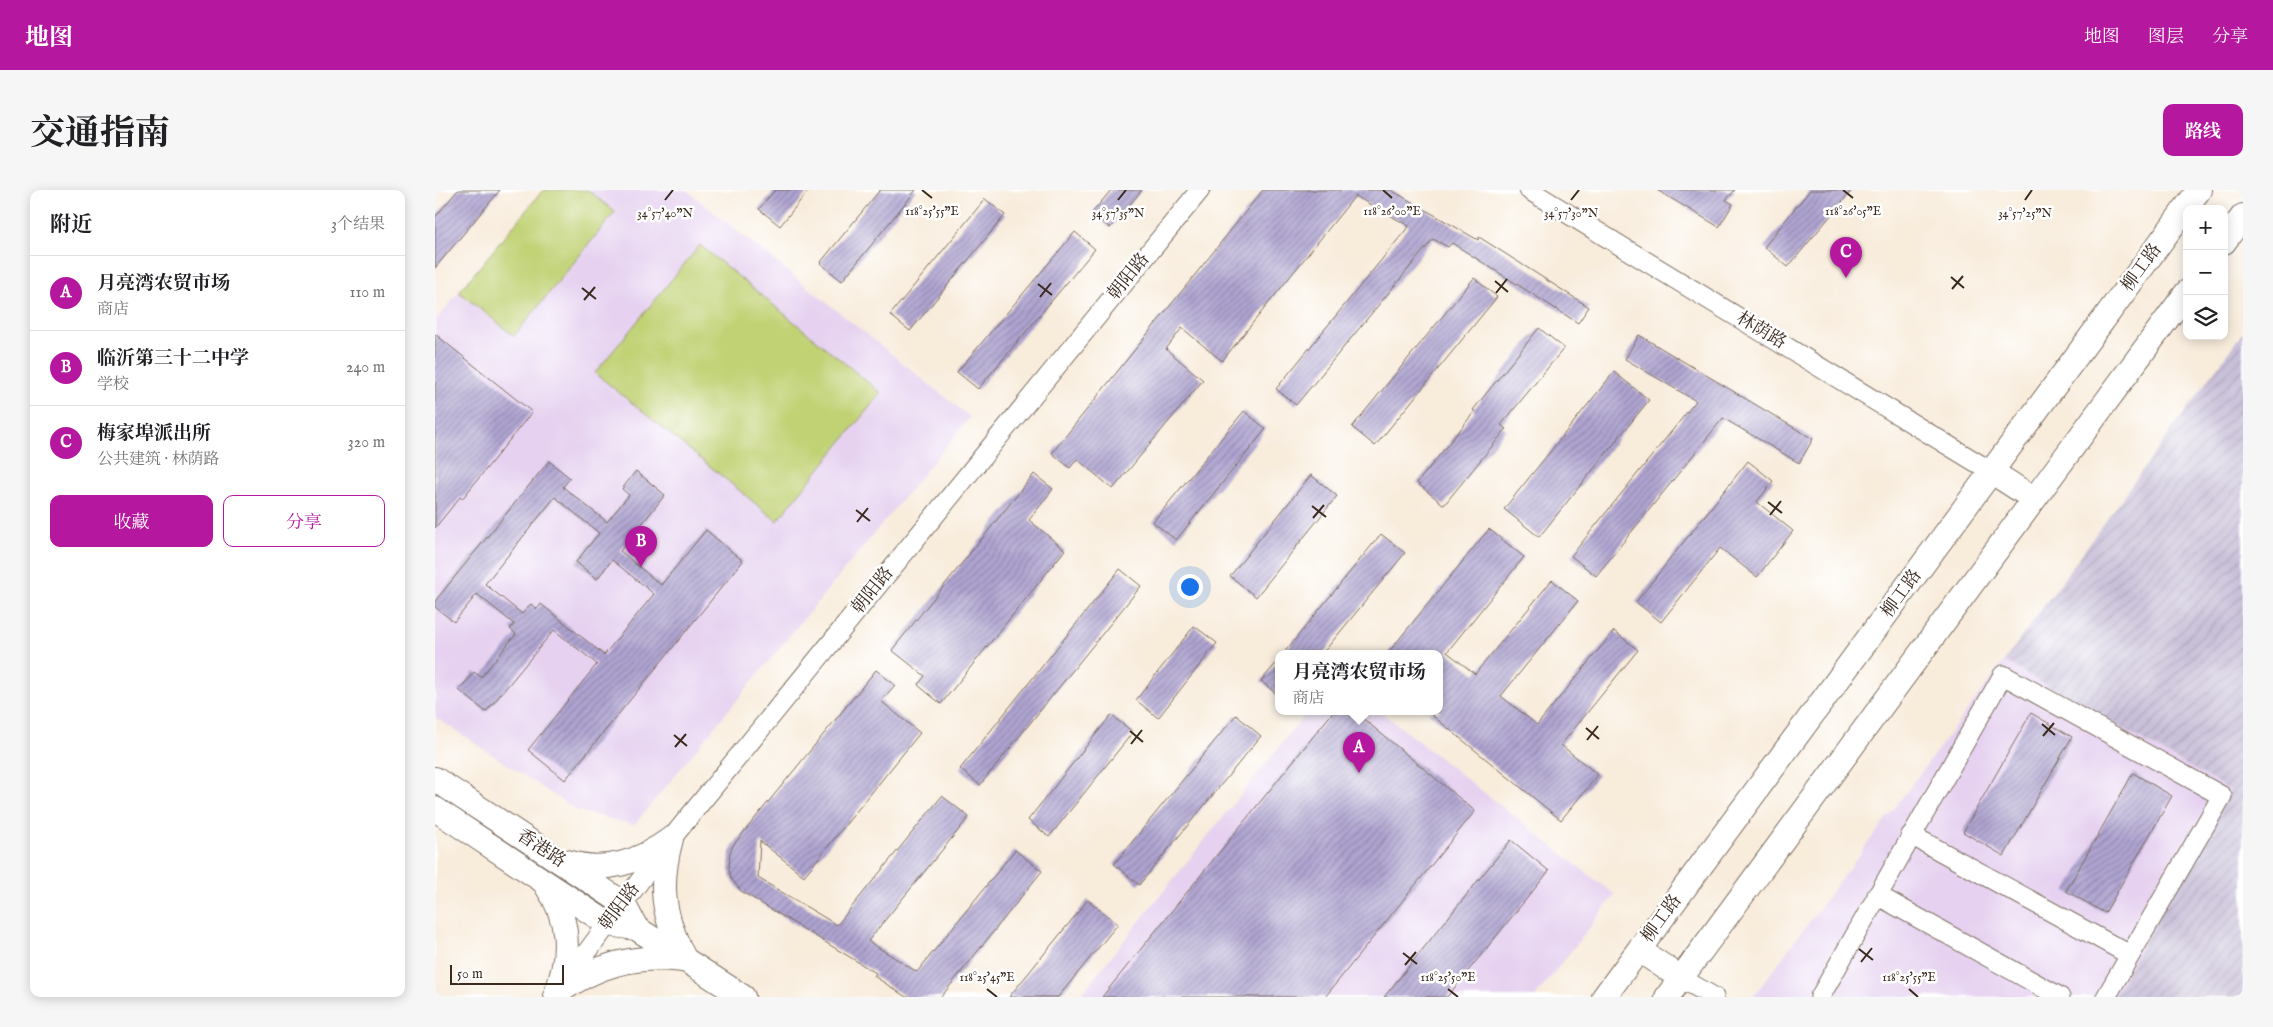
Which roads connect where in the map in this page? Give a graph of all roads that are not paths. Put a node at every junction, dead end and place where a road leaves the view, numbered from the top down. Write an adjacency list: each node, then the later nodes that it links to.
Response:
1 (1200, 190): 12 (street, 朝阳路)
2 (1529, 190): 7 (street, 林荫路)
3 (2199, 190): 7 (main road, 柳工路)
4 (2243, 216): 5 (main road)
5 (2228, 237)
6 (2185, 295): 8 (main road)
7 (1992, 472): 8 (main road); 19 (main road, 柳工路)
8 (2034, 499): 22 (main road)
9 (435, 779): 13 (main road, 香港路)
10 (435, 809): 14 (main road, 香港路)
11 (1911, 835): 15 (street); 20 (street); 20 (street)
12 (671, 839): 13 (main road); 16 (street, 朝阳路); 21 (main road)
13 (556, 859): 16 (main road, 香港路)
14 (542, 879): 17 (main road, 香港路); 23 (main road)
15 (1877, 895): 27 (street); 28 (street)
16 (623, 903): 17 (street, 朝阳路); 18 (main road, 香港路)
17 (608, 924): 18 (main road, 香港路); 23 (street, 朝阳路)
18 (636, 928): 21 (main road, 香港路)
19 (1639, 950): 22 (main road); 25 (main road, 柳工路)
20 (2130, 955): 29 (street)
21 (685, 960): 23 (main road); 24 (main road, 香港路)
22 (1674, 988): 26 (street)
23 (555, 995)
24 (743, 997)
25 (1604, 997)
26 (1714, 997)
27 (1819, 997)
28 (2060, 997)
29 (2107, 997)

